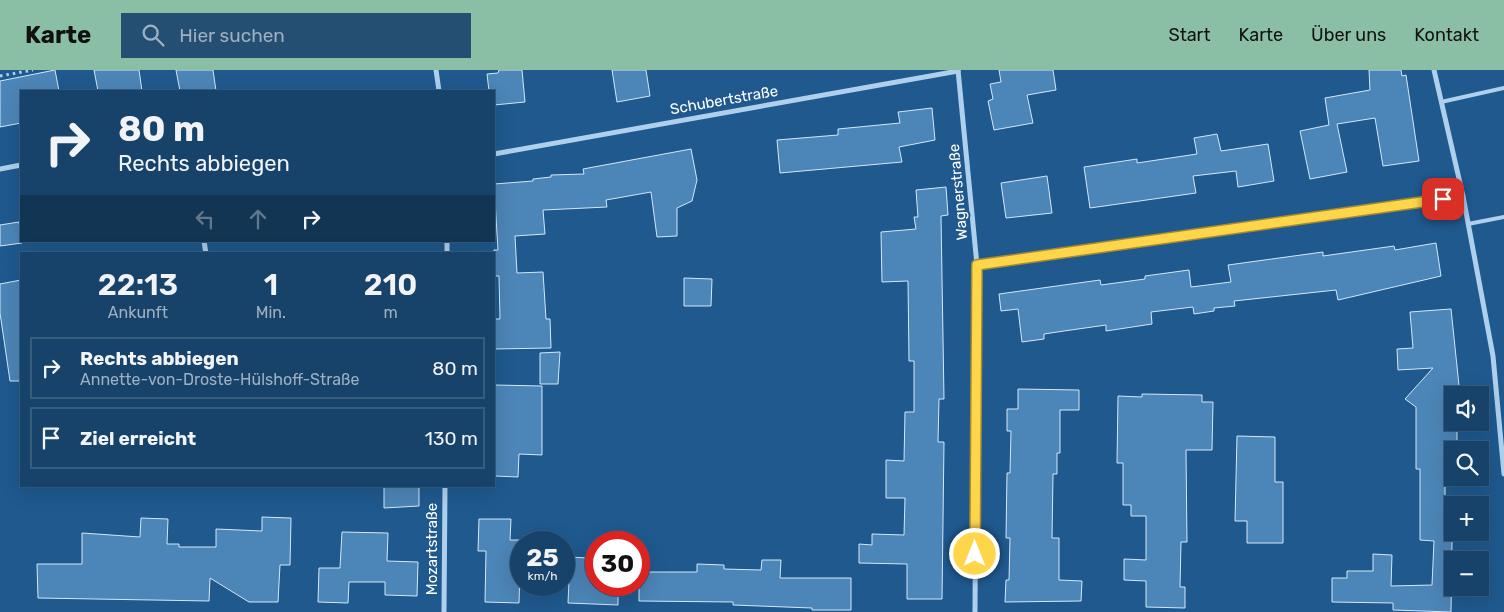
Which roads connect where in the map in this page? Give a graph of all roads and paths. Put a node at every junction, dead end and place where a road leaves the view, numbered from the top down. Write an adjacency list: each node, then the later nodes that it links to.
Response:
1 (33, 70): 5 (path)
2 (436, 70): 7 (street)
3 (958, 70): 9 (street, Schubertstraße); 15 (street, Wagnerstraße)
4 (1434, 70): 8 (street)
5 (0, 76)
6 (1504, 88): 8 (lane)
7 (439, 90)
8 (1441, 102): 12 (street)
9 (495, 154)
10 (20, 165): 11 (street)
11 (0, 169)
12 (1463, 196): 14 (street); 15 (street)
13 (1504, 217): 14 (lane)
14 (1468, 224): 16 (street)
15 (977, 265): 19 (street, Wagnerstraße)
16 (1504, 474)
17 (445, 487): 18 (street, Mozartstraße)
18 (444, 612)
19 (975, 612)

